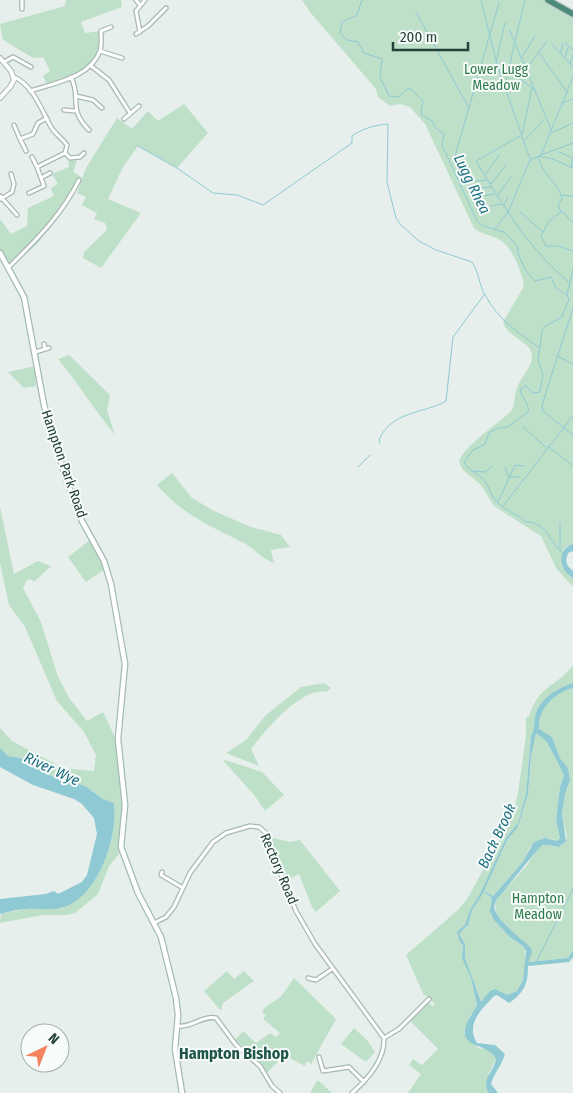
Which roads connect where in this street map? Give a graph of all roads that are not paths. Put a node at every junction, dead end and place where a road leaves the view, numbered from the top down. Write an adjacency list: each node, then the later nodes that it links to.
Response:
1 (22, 0): 6 (street)
2 (136, 0): 5 (street)
3 (145, 0): 5 (street)
4 (548, 0): 8 (highway)
5 (140, 5): 7 (street)
6 (22, 9)
7 (165, 10)
8 (573, 14)
9 (110, 27): 10 (street)
10 (100, 51): 12 (street); 14 (street)
11 (0, 58): 13 (street)
12 (122, 58)
13 (4, 62): 15 (street); 17 (street)
14 (91, 66): 16 (street); 25 (street)
15 (31, 67)
16 (71, 77): 18 (street); 19 (street)
17 (13, 80): 18 (street); 20 (street)
18 (30, 92): 26 (street)
19 (76, 96): 22 (street); 24 (street)
20 (0, 98)
21 (139, 106): 25 (street)
22 (102, 108)
23 (64, 110): 24 (street)
24 (75, 110): 29 (street)
25 (130, 113): 27 (street)
26 (47, 118): 30 (street); 33 (street)
27 (124, 119)
28 (14, 125): 30 (street)
29 (89, 130)
30 (20, 139): 31 (street)
31 (26, 151)
32 (84, 152): 33 (street)
33 (65, 153): 35 (street)
34 (32, 157): 35 (street)
35 (37, 167): 38 (street)
36 (50, 173): 38 (street)
37 (11, 174): 41 (street)
38 (41, 178): 40 (street)
39 (79, 180): 44 (street)
40 (29, 192)
41 (1, 197): 42 (street)
42 (17, 215)
43 (0, 253): 44 (main road, Hampton Park Road)
44 (9, 267): 46 (main road, Hampton Park Road)
45 (44, 344): 46 (street)
46 (35, 352): 49 (main road, Hampton Park Road)
47 (161, 875): 48 (street)
48 (183, 888): 49 (street, Rectory Road); 50 (street, Rectory Road)
49 (154, 923): 53 (main road, Hampton Park Road)
50 (332, 968): 51 (street); 54 (street, Rectory Road)
51 (308, 978)
52 (429, 999): 54 (street)
53 (178, 1026): 57 (main road, Hampton Park Road); 58 (street)
54 (384, 1038): 56 (street)
55 (320, 1057): 56 (street)
56 (364, 1082): 59 (street)
57 (182, 1093)
58 (280, 1093)
59 (352, 1093)

